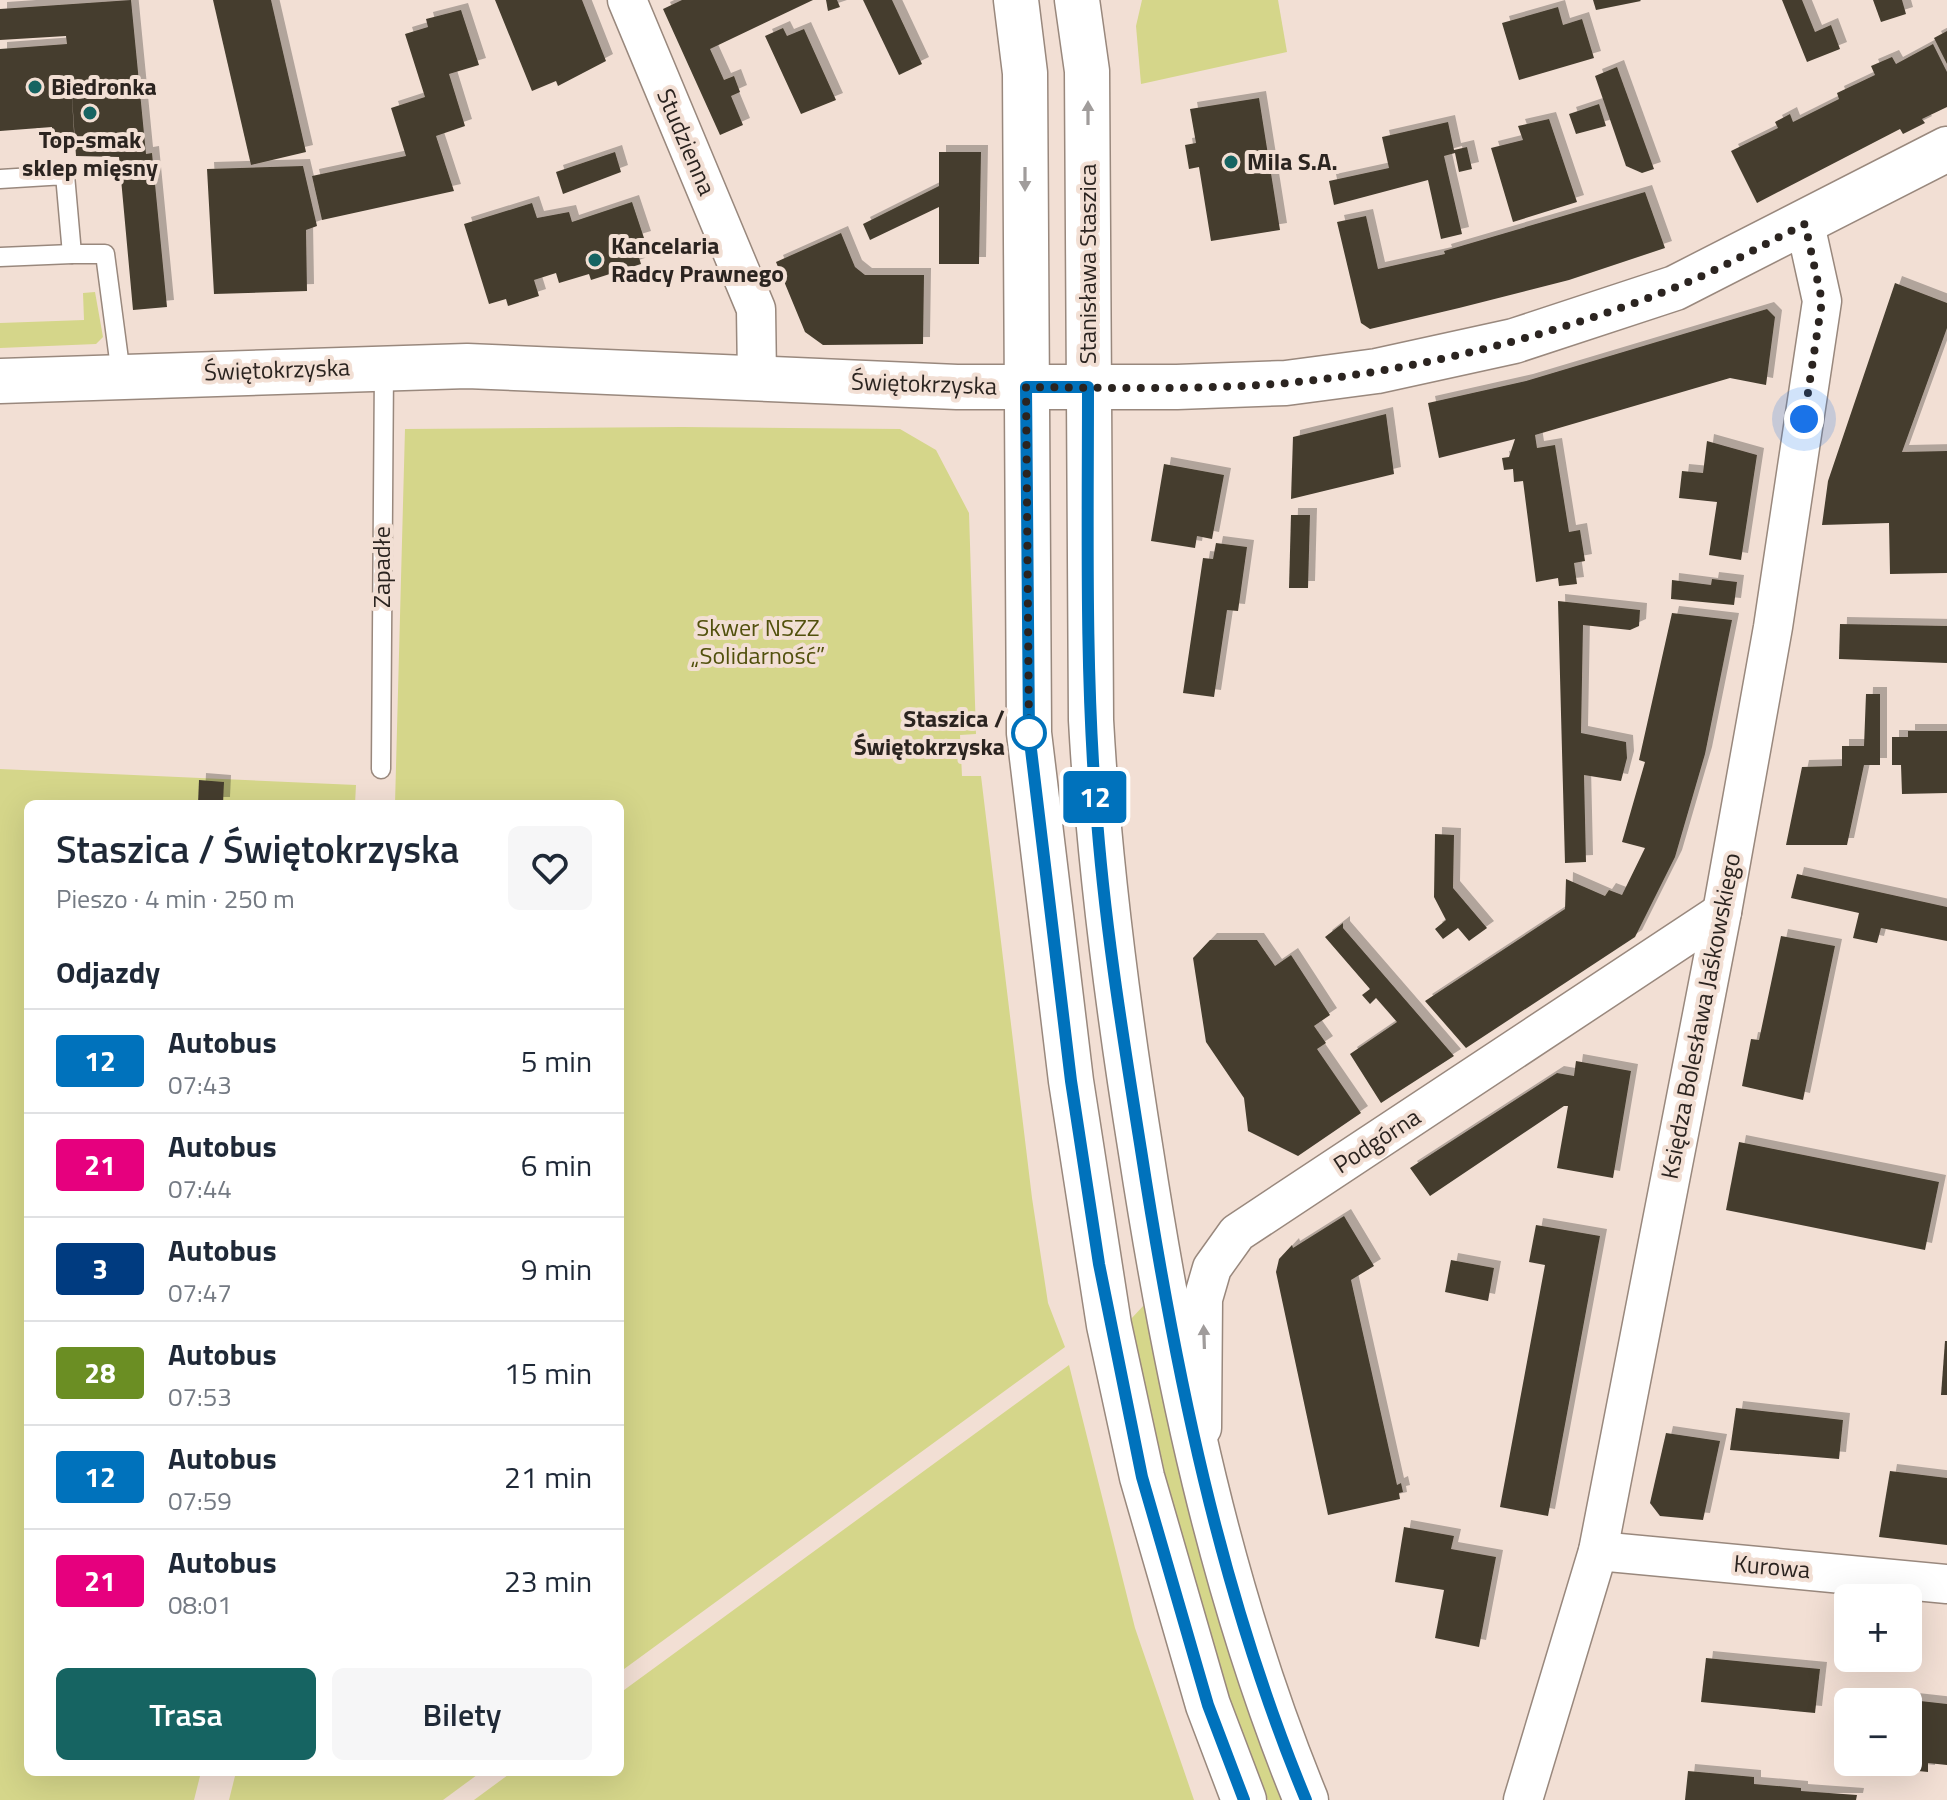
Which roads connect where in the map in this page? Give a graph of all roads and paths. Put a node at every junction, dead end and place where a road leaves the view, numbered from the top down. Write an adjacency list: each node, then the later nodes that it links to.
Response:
1 (627, 0): 11 (street, Studzienna)
2 (1016, 0): 13 (main road, one-way to 13)
3 (1077, 0): 14 (main road, Stanisława Staszica, one-way to 3)
4 (1947, 149): 6 (main road, Świętokrzyska)
5 (0, 179): 7 (lane)
6 (1805, 224): 14 (main road, Świętokrzyska); 16 (street, Księdza Bolesława Jaśkowskiego)
7 (72, 254): 8 (lane); 10 (lane)
8 (0, 257)
9 (384, 366): 10 (main road, Świętokrzyska); 11 (main road, Świętokrzyska); 15 (lane, Zapadłe)
10 (121, 375): 12 (main road, Świętokrzyska)
11 (757, 377): 13 (main road, Świętokrzyska)
12 (0, 381)
13 (1026, 387): 14 (main road, Świętokrzyska); 20 (main road)
14 (1088, 387): 17 (main road, Stanisława Staszica)
15 (381, 769)
16 (1722, 912): 17 (street, Podgórna, one-way to 16); 18 (street, Księdza Bolesława Jaśkowskiego)
17 (1201, 1471): 21 (main road, Stanisława Staszica)
18 (1598, 1551): 19 (street, Kurowa); 22 (street, Księdza Bolesława Jaśkowskiego)
19 (1947, 1584)
20 (1244, 1800)
21 (1306, 1800)
22 (1523, 1800)

